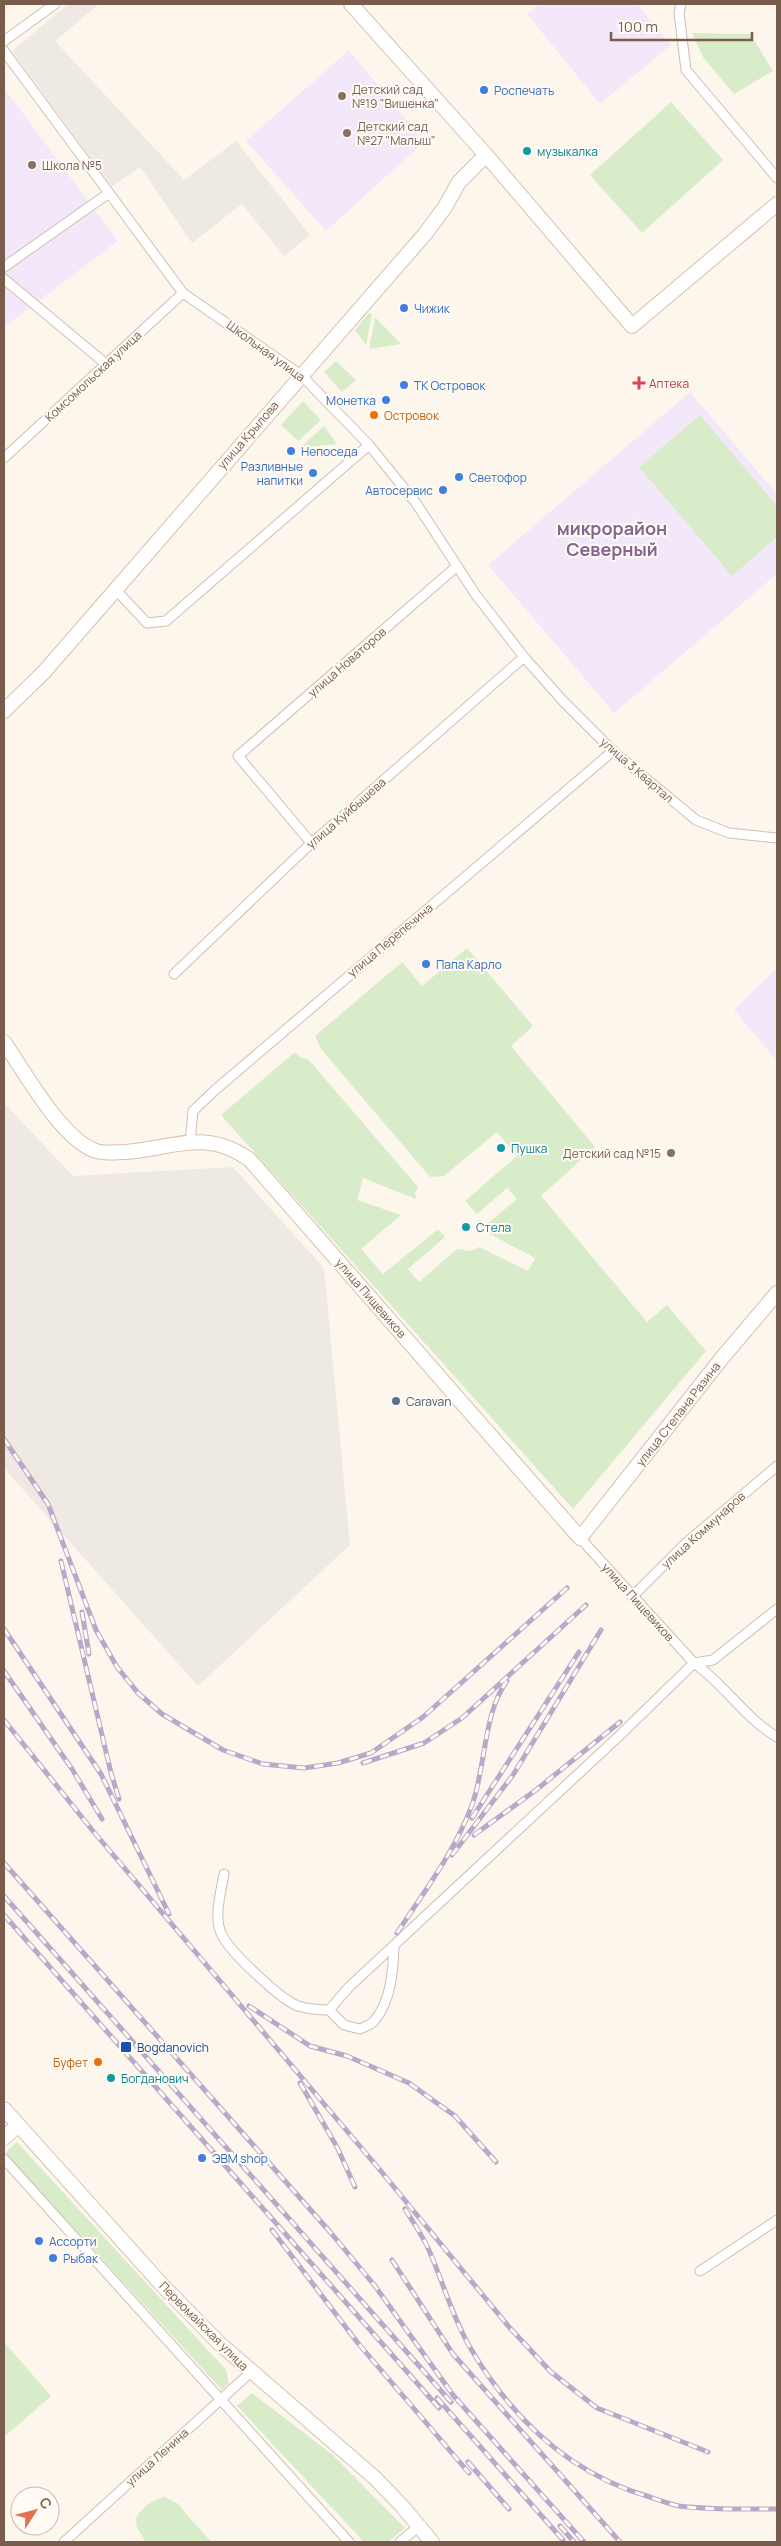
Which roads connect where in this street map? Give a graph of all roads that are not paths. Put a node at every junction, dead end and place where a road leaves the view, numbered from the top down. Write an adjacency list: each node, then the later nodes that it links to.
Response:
1 (55, 4): 4 (street)
2 (352, 4): 6 (main road)
3 (681, 4): 7 (street)
4 (4, 41)
5 (4, 51): 8 (street, Школьная улица)
6 (486, 156): 9 (main road); 14 (main road, улица Крылова)
7 (777, 178)
8 (109, 194): 10 (street); 12 (street, Школьная улица)
9 (777, 204)
10 (4, 267)
11 (4, 279): 13 (street)
12 (183, 293): 13 (street, Комсомольская улица); 14 (street, Школьная улица)
13 (106, 364): 16 (street, Комсомольская улица)
14 (301, 375): 15 (street, Школьная улица); 18 (main road, улица Крылова)
15 (369, 445): 17 (street, Школьная улица); 18 (street)
16 (4, 458)
17 (456, 567): 19 (street, Школьная улица); 23 (street, улица Новаторов)
18 (115, 589): 20 (main road, улица Крылова)
19 (524, 657): 21 (street, улица 3 Квартал); 23 (street, улица Куйбышева)
20 (4, 711)
21 (613, 751): 22 (street, улица 3 Квартал); 26 (street, улица Перепечина)
22 (777, 838)
23 (312, 844): 24 (street, улица Куйбышева)
24 (174, 974)
25 (4, 1042): 26 (main road, улица Пищевиков)
26 (190, 1142): 29 (main road, улица Пищевиков)
27 (777, 1293): 29 (main road, улица Степана Разина)
28 (777, 1466): 30 (street, улица Коммунаров)
29 (580, 1538): 30 (street, улица Пищевиков)
30 (632, 1598): 32 (street, улица Пищевиков)
31 (777, 1609): 32 (street)
32 (694, 1663): 33 (street, улица Пищевиков); 35 (street)
33 (777, 1737)
34 (224, 1874): 36 (street)
35 (394, 1947): 36 (street); 36 (street)
36 (329, 2010)
37 (4, 2109): 38 (main road, Первомайская улица)
38 (18, 2125): 39 (main road); 43 (main road, Первомайская улица)
39 (4, 2138)
40 (4, 2159): 44 (street)
41 (777, 2220): 42 (street)
42 (700, 2272)
43 (251, 2372): 44 (street, улица Ленина); 45 (main road, Первомайская улица)
44 (221, 2400): 46 (street, улица Ленина); 47 (street)
45 (419, 2526): 48 (street); 49 (main road, Первомайская улица)
46 (64, 2542)
47 (349, 2542)
48 (400, 2542)
49 (432, 2542)

